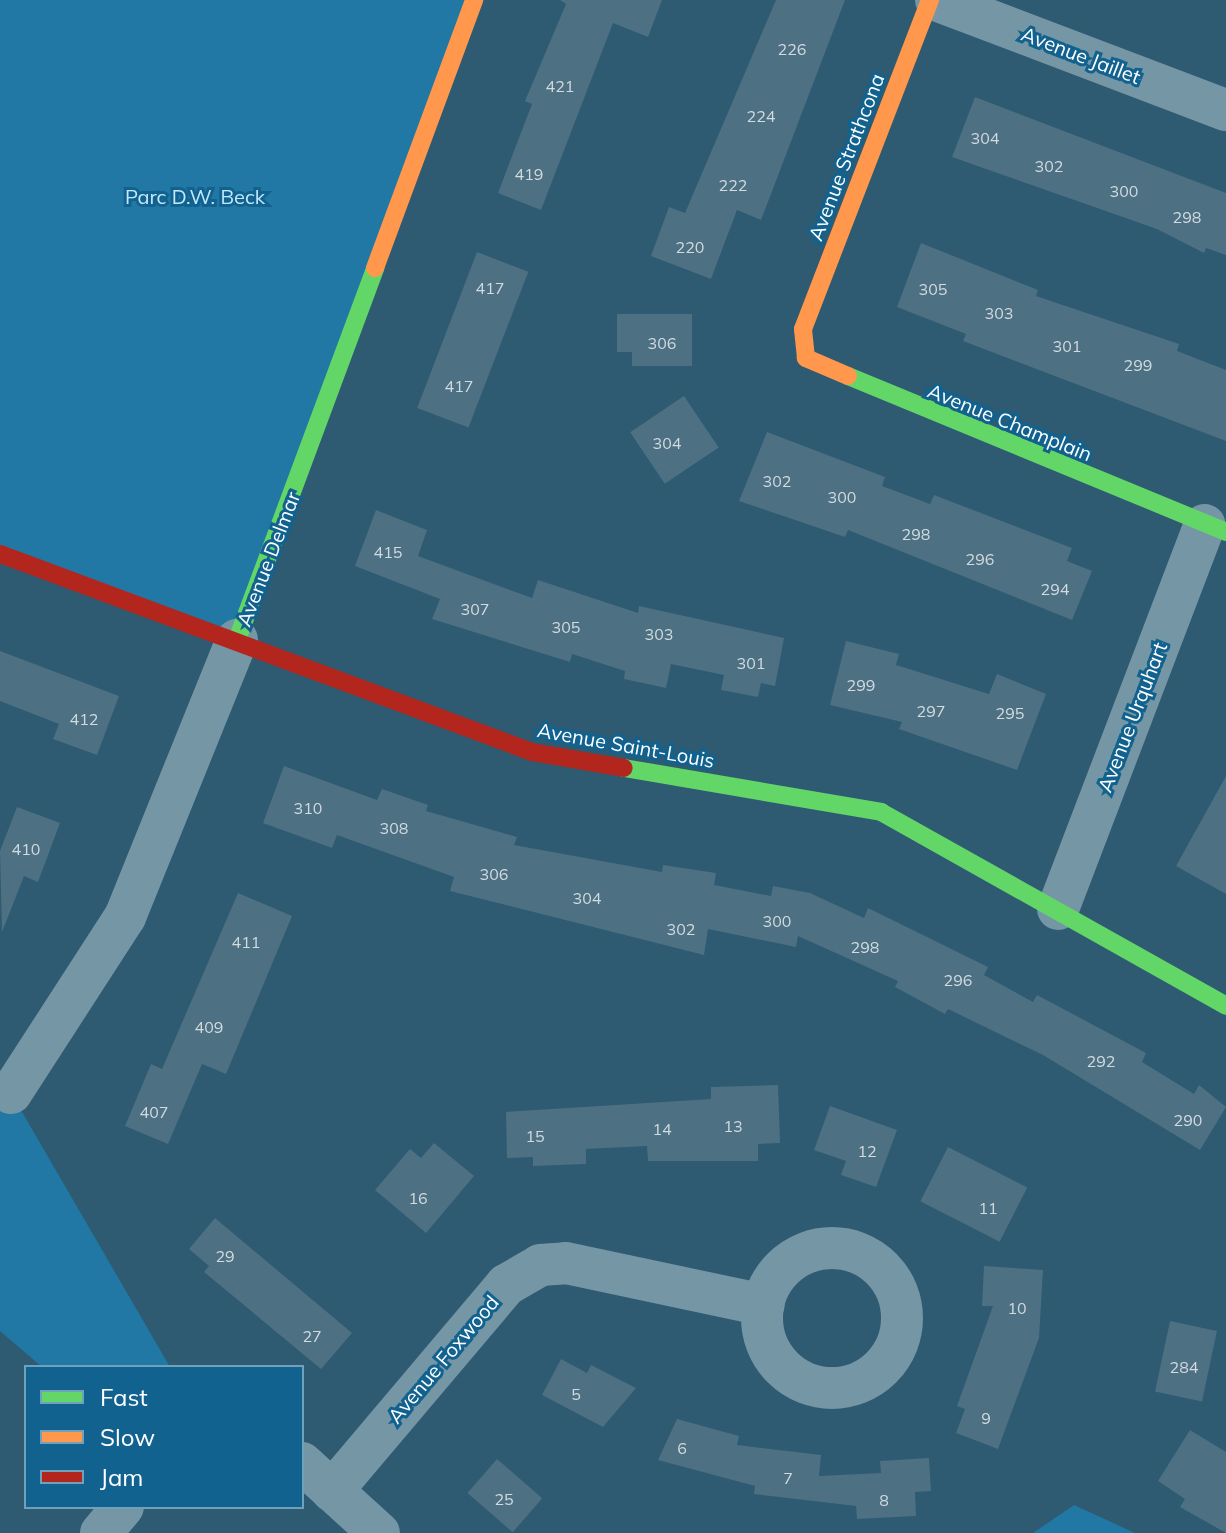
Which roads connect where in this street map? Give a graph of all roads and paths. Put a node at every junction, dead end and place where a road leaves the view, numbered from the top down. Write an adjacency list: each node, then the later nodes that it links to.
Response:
1 (474, 0): 8 (street, Avenue Delmar)
2 (930, 0): 5 (street, Avenue Strathcona)
3 (936, 0): 4 (street, Avenue Jaillet)
4 (1226, 110)
5 (803, 329): 6 (street, Avenue Champlain)
6 (1216, 529): 9 (street, Avenue Urquhart)
7 (0, 554): 8 (street, Avenue Saint-Louis)
8 (237, 640): 9 (street, Avenue Saint-Louis); 11 (street, Avenue Delmar)
9 (1058, 909): 10 (street, Avenue Saint-Louis)
10 (1226, 1006)
11 (11, 1093)
12 (764, 1305): 13 (street, Avenue Foxwood)
13 (317, 1477): 16 (street)
14 (121, 1509): 15 (street)
15 (101, 1533)
16 (379, 1533)

